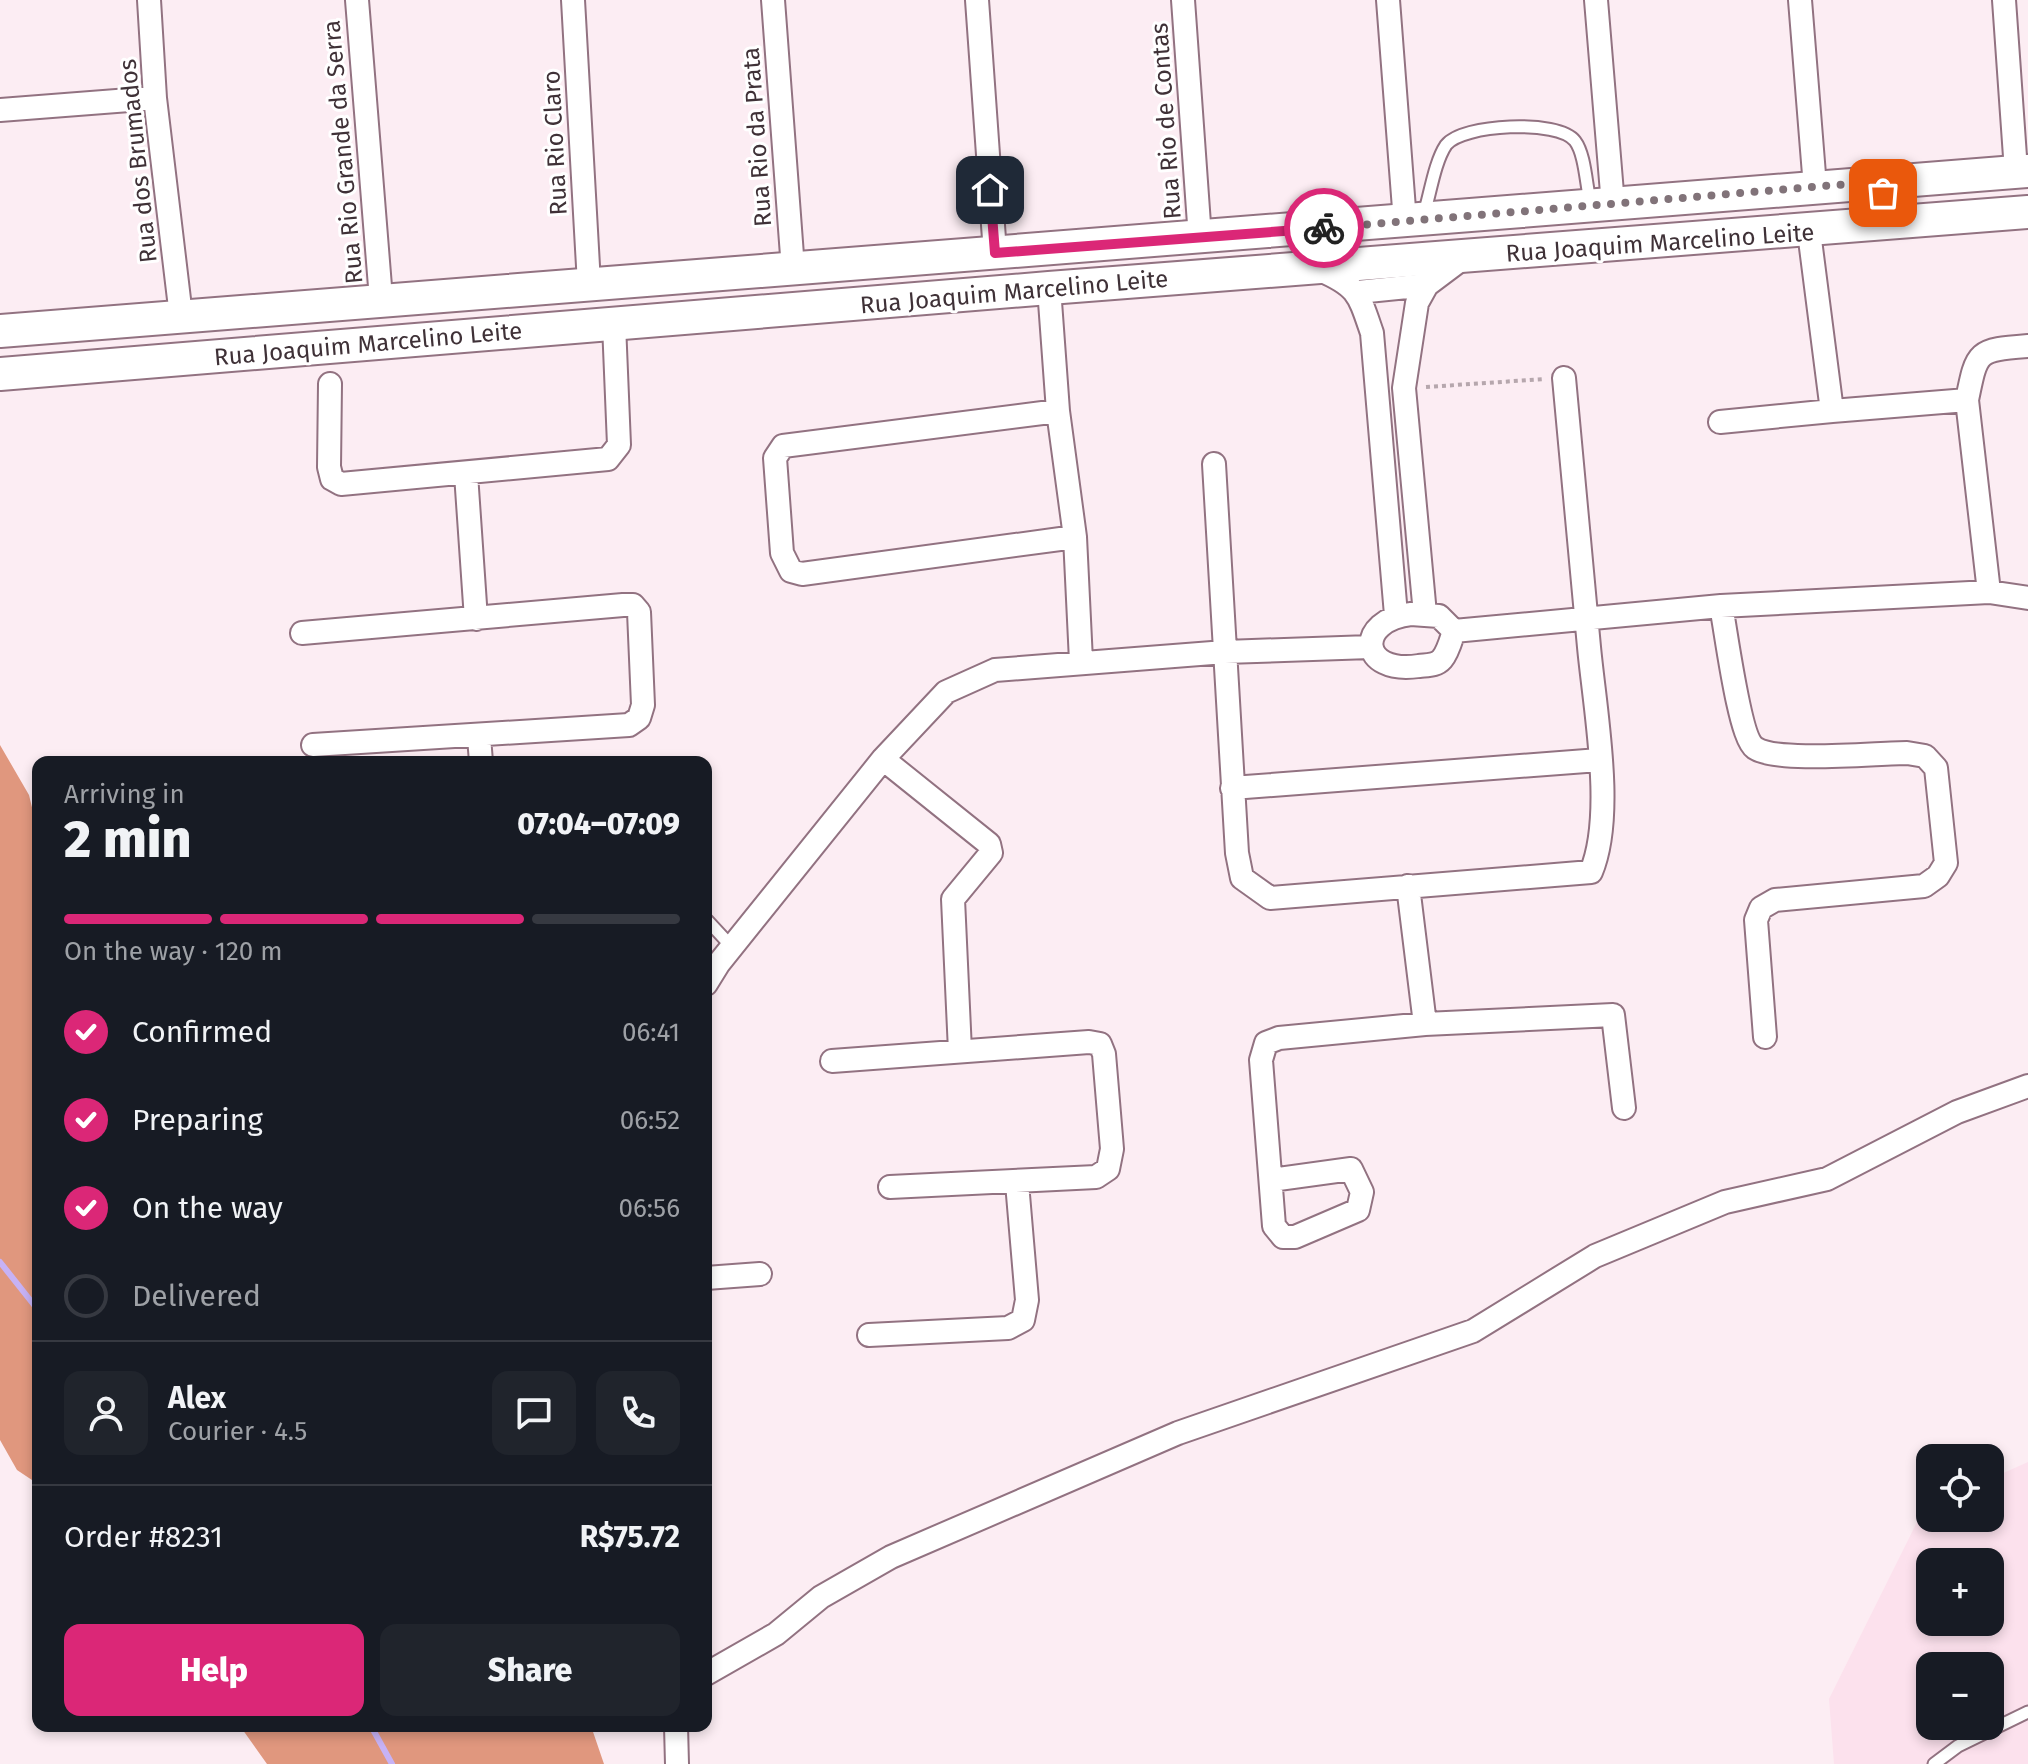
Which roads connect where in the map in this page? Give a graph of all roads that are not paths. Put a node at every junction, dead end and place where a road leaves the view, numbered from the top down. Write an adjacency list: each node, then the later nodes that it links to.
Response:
1 (149, 0): 11 (street, Rua dos Brumados)
2 (357, 0): 36 (street, Rua Rio Grande da Serra)
3 (573, 0): 32 (street, Rua Rio Claro)
4 (773, 0): 28 (street, Rua Rio da Prata)
5 (977, 0): 25 (street)
6 (1183, 0): 24 (street, Rua Rio de Contas)
7 (1388, 0): 20 (street)
8 (1596, 0): 17 (street)
9 (1800, 0): 16 (street)
10 (2004, 0): 13 (street)
11 (155, 98): 12 (street); 37 (street, Rua dos Brumados)
12 (0, 110)
13 (2022, 171): 14 (main road, Rua Joaquim Marcelino Leite)
14 (1961, 176): 15 (main road, Rua Joaquim Marcelino Leite); 19 (main road)
15 (1872, 182): 16 (main road, Rua Joaquim Marcelino Leite); 21 (main road)
16 (1815, 187): 17 (main road, Rua Joaquim Marcelino Leite)
17 (1602, 205): 20 (main road, Rua Joaquim Marcelino Leite); 20 (lane); 26 (main road)
18 (2028, 212): 19 (main road, Rua Joaquim Marcelino Leite)
19 (1962, 217): 21 (main road, Rua Joaquim Marcelino Leite)
20 (1414, 221): 22 (main road, Rua Joaquim Marcelino Leite)
21 (1877, 224): 23 (main road, Rua Joaquim Marcelino Leite)
22 (1361, 225): 24 (main road, Rua Joaquim Marcelino Leite); 30 (main road)
23 (1809, 232): 26 (main road, Rua Joaquim Marcelino Leite); 48 (street)
24 (1200, 238): 25 (main road, Rua Joaquim Marcelino Leite)
25 (995, 253): 28 (main road, Rua Joaquim Marcelino Leite)
26 (1463, 258): 27 (main road, Rua Joaquim Marcelino Leite); 33 (street)
27 (1311, 267): 30 (main road, Rua Joaquim Marcelino Leite); 35 (street)
28 (793, 269): 29 (main road, Rua Joaquim Marcelino Leite)
29 (700, 276): 31 (main road, Rua Joaquim Marcelino Leite); 38 (main road)
30 (1180, 278): 34 (main road, Rua Joaquim Marcelino Leite)
31 (642, 280): 32 (main road, Rua Joaquim Marcelino Leite); 39 (main road)
32 (589, 284): 36 (main road, Rua Joaquim Marcelino Leite)
33 (1427, 285): 35 (street); 56 (street)
34 (1049, 288): 38 (main road, Rua Joaquim Marcelino Leite); 47 (street)
35 (1358, 292): 57 (street)
36 (381, 299): 37 (main road, Rua Joaquim Marcelino Leite)
37 (181, 316): 40 (main road, Rua Joaquim Marcelino Leite); 42 (main road)
38 (704, 318): 39 (main road, Rua Joaquim Marcelino Leite)
39 (628, 323): 42 (main road, Rua Joaquim Marcelino Leite); 51 (street)
40 (0, 331)
41 (2028, 346): 46 (street)
42 (49, 370): 43 (main road, Rua Joaquim Marcelino Leite)
43 (0, 374)
44 (1564, 378): 59 (street)
45 (330, 384): 51 (street)
46 (1967, 400): 48 (street); 53 (street)
47 (1058, 411): 52 (street); 52 (street)
48 (1832, 411): 49 (street)
49 (1720, 422)
50 (1214, 464): 63 (street)
51 (466, 474): 58 (street)
52 (1075, 537): 64 (street)
53 (1989, 592): 54 (street); 55 (street)
54 (2028, 598)
55 (1721, 606): 59 (street); 75 (street)
56 (1425, 614): 57 (street); 60 (street)
57 (1396, 615): 62 (street)
58 (476, 619): 61 (street); 65 (street)
59 (1586, 620): 60 (street); 69 (street)
60 (1454, 631): 62 (street)
61 (302, 633)
62 (1370, 647): 63 (street)
63 (1225, 652): 64 (street); 70 (street)
64 (1081, 661): 68 (street)
65 (479, 737): 66 (street); 67 (street)
66 (313, 745)
67 (481, 756)
68 (883, 759): 73 (street); 76 (street)
69 (1599, 760): 70 (street); 71 (street)
70 (1232, 788): 71 (street)
71 (1408, 886): 74 (street)
72 (712, 938): 73 (lane)
73 (719, 960)
74 (1425, 1024): 79 (street); 80 (street)
75 (1765, 1037)
76 (960, 1051): 77 (street); 81 (street)
77 (832, 1061)
78 (2028, 1086): 86 (street)
79 (1624, 1108)
80 (1271, 1180)
81 (1017, 1183): 82 (street); 85 (street)
82 (890, 1187)
83 (760, 1274): 84 (street)
84 (712, 1278)
85 (869, 1335)
86 (712, 1671)
87 (2028, 1712): 90 (lane)
88 (676, 1732): 89 (street)
89 (677, 1764)
90 (1934, 1764)

